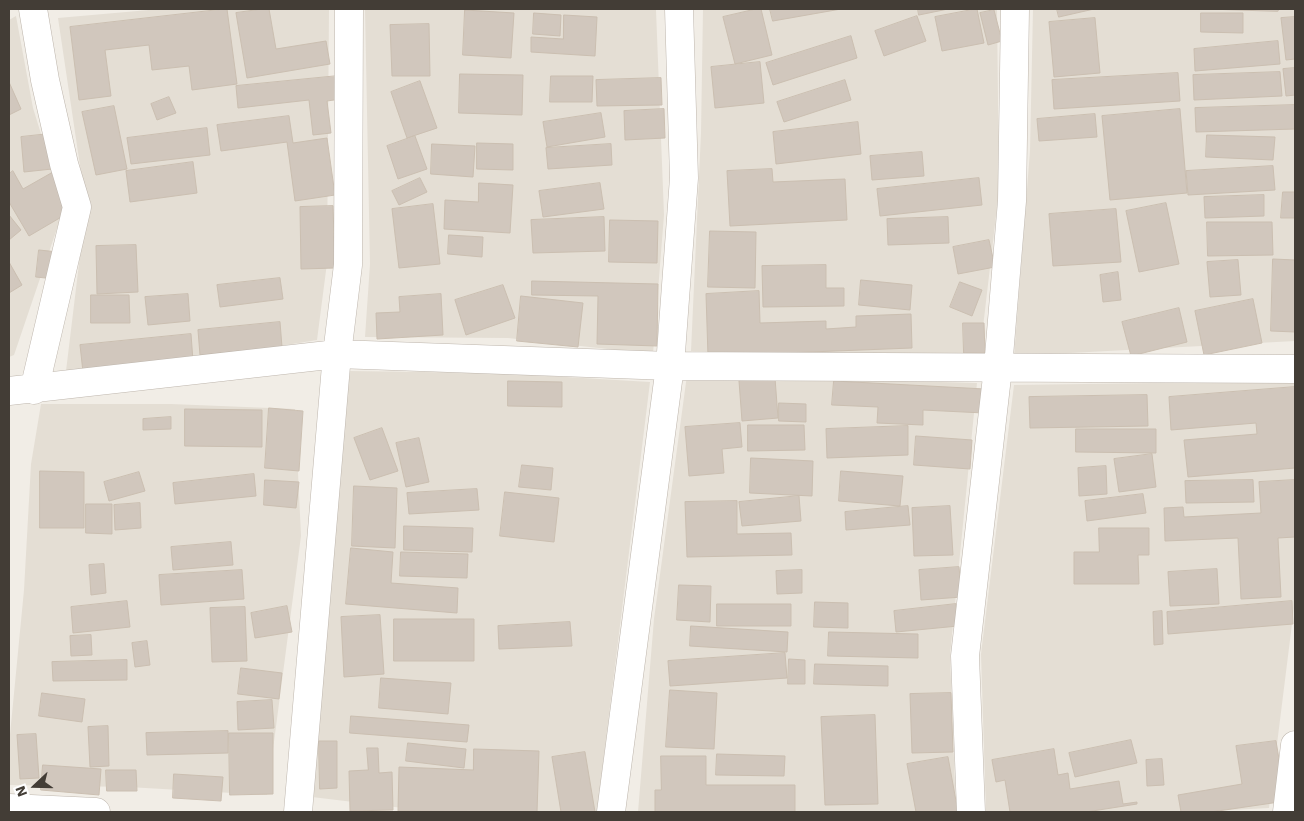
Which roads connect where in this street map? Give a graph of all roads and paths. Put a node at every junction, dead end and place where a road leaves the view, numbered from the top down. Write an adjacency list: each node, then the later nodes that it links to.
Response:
1 (33, 9): 9 (street)
2 (349, 9): 5 (street)
3 (679, 9): 6 (street)
4 (1015, 9): 7 (street)
5 (337, 354): 6 (street); 9 (street); 13 (street)
6 (670, 366): 7 (street); 14 (street)
7 (998, 368): 8 (street); 15 (street)
8 (1295, 369)
9 (15, 394)
10 (1295, 745): 16 (street)
11 (9, 808): 12 (street)
12 (96, 812)
13 (298, 812)
14 (610, 812)
15 (972, 812)
16 (1287, 812)

